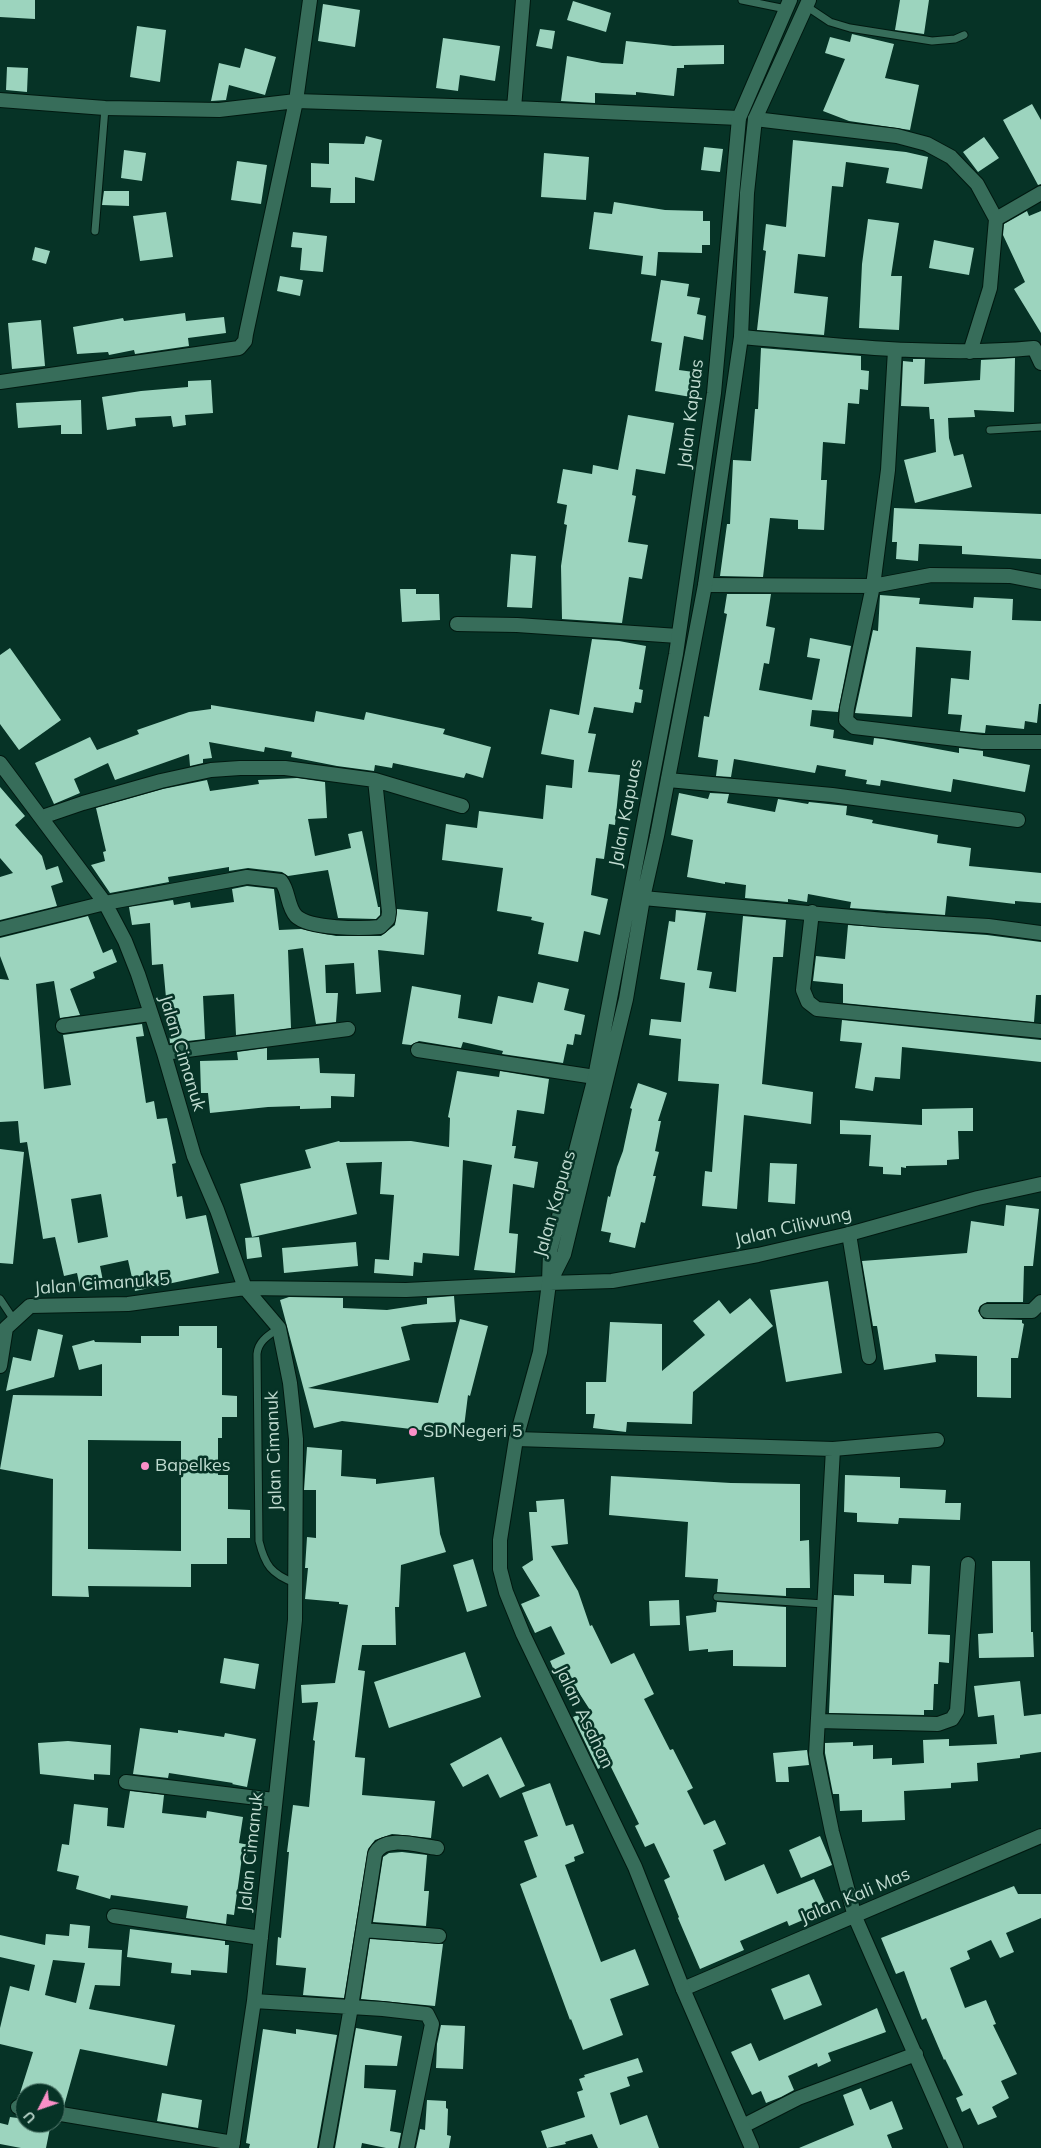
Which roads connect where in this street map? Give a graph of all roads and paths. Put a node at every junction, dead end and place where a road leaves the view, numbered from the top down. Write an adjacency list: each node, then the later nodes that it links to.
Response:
1 (310, 0): 8 (street)
2 (524, 0): 10 (street)
3 (742, 0): 5 (lane)
4 (808, 3): 6 (lane); 12 (street, Jalan Kapuas)
5 (788, 4): 11 (street, Jalan Kapuas)
6 (964, 35)
7 (0, 100): 9 (street)
8 (296, 100): 9 (street); 10 (street); 21 (street)
9 (105, 108): 15 (lane)
10 (514, 108): 11 (street)
11 (739, 118): 22 (street, Jalan Kapuas)
12 (755, 119): 14 (street); 16 (street, Jalan Kapuas)
13 (1041, 193): 14 (street)
14 (996, 219): 19 (street)
15 (95, 231)
16 (741, 337): 18 (street); 23 (street, Jalan Kapuas)
17 (1038, 346): 19 (street); 20 (street)
18 (895, 350): 19 (street); 28 (street)
19 (970, 352)
20 (1041, 363)
21 (0, 382)
22 (714, 393): 23 (street); 30 (street, Jalan Kapuas)
23 (732, 397): 27 (street, Jalan Kapuas)
24 (1041, 427): 25 (lane)
25 (990, 430)
26 (1041, 582): 28 (street)
27 (705, 585): 28 (street); 34 (street, Jalan Kapuas)
28 (873, 586): 31 (street)
29 (457, 624): 30 (street)
30 (678, 636): 49 (street, Jalan Kapuas)
31 (1041, 742)
32 (0, 763): 36 (street, Jalan Cimanuk)
33 (375, 780): 35 (street); 36 (street); 39 (street)
34 (668, 780): 37 (street); 38 (street, Jalan Kapuas)
35 (462, 806)
36 (42, 817): 39 (street, Jalan Cimanuk)
37 (1018, 820)
38 (644, 898): 40 (street); 52 (street, Jalan Kapuas)
39 (105, 903): 41 (street); 43 (street, Jalan Cimanuk)
40 (812, 912): 42 (street); 46 (street)
41 (0, 929)
42 (1041, 933)
43 (150, 1014): 44 (street); 48 (street, Jalan Cimanuk)
44 (63, 1026)
45 (348, 1030): 48 (street)
46 (1041, 1031)
47 (418, 1050): 49 (street)
48 (164, 1053): 53 (street, Jalan Cimanuk)
49 (595, 1078): 52 (street, Jalan Kapuas)
50 (1041, 1184): 51 (street, Jalan Ciliwung)
51 (848, 1234): 52 (street, Jalan Ciliwung); 59 (street)
52 (549, 1283): 53 (street, Jalan Ciliwung); 61 (street, Jalan Asahan)
53 (246, 1288): 57 (street, Jalan Cimanuk 5); 58 (street, Jalan Cimanuk)
54 (0, 1300): 57 (lane)
55 (1041, 1302): 56 (street)
56 (987, 1311)
57 (14, 1320): 60 (street, Jalan Cimanuk 5)
58 (279, 1328): 65 (street, Jalan Cimanuk); 65 (lane)
59 (869, 1356)
60 (0, 1366)
61 (516, 1439): 63 (street); 78 (street, Jalan Asahan)
62 (937, 1440): 63 (street)
63 (833, 1449): 67 (street)
64 (968, 1564): 68 (street)
65 (295, 1583): 70 (street, Jalan Cimanuk)
66 (717, 1597): 67 (lane)
67 (824, 1604): 68 (street)
68 (818, 1721): 74 (street)
69 (126, 1782): 70 (street)
70 (274, 1800): 77 (street, Jalan Cimanuk)
71 (1041, 1836): 74 (street, Jalan Kali Mas)
72 (437, 1848): 75 (street)
73 (114, 1916): 77 (street)
74 (855, 1917): 78 (street, Jalan Kali Mas); 81 (street)
75 (363, 1930): 76 (street); 80 (street)
76 (439, 1936)
77 (261, 1938): 79 (street, Jalan Cimanuk)
78 (683, 1989): 83 (street, Jalan Asahan)
79 (254, 2001): 80 (street); 84 (street, Jalan Cimanuk)
80 (351, 2007): 85 (street); 86 (street)
81 (916, 2054): 83 (street); 88 (street)
82 (65, 2115): 84 (street)
83 (743, 2126): 87 (street, Jalan Asahan)
84 (232, 2146)
85 (326, 2148)
86 (407, 2148)
87 (752, 2148)
88 (956, 2148)

